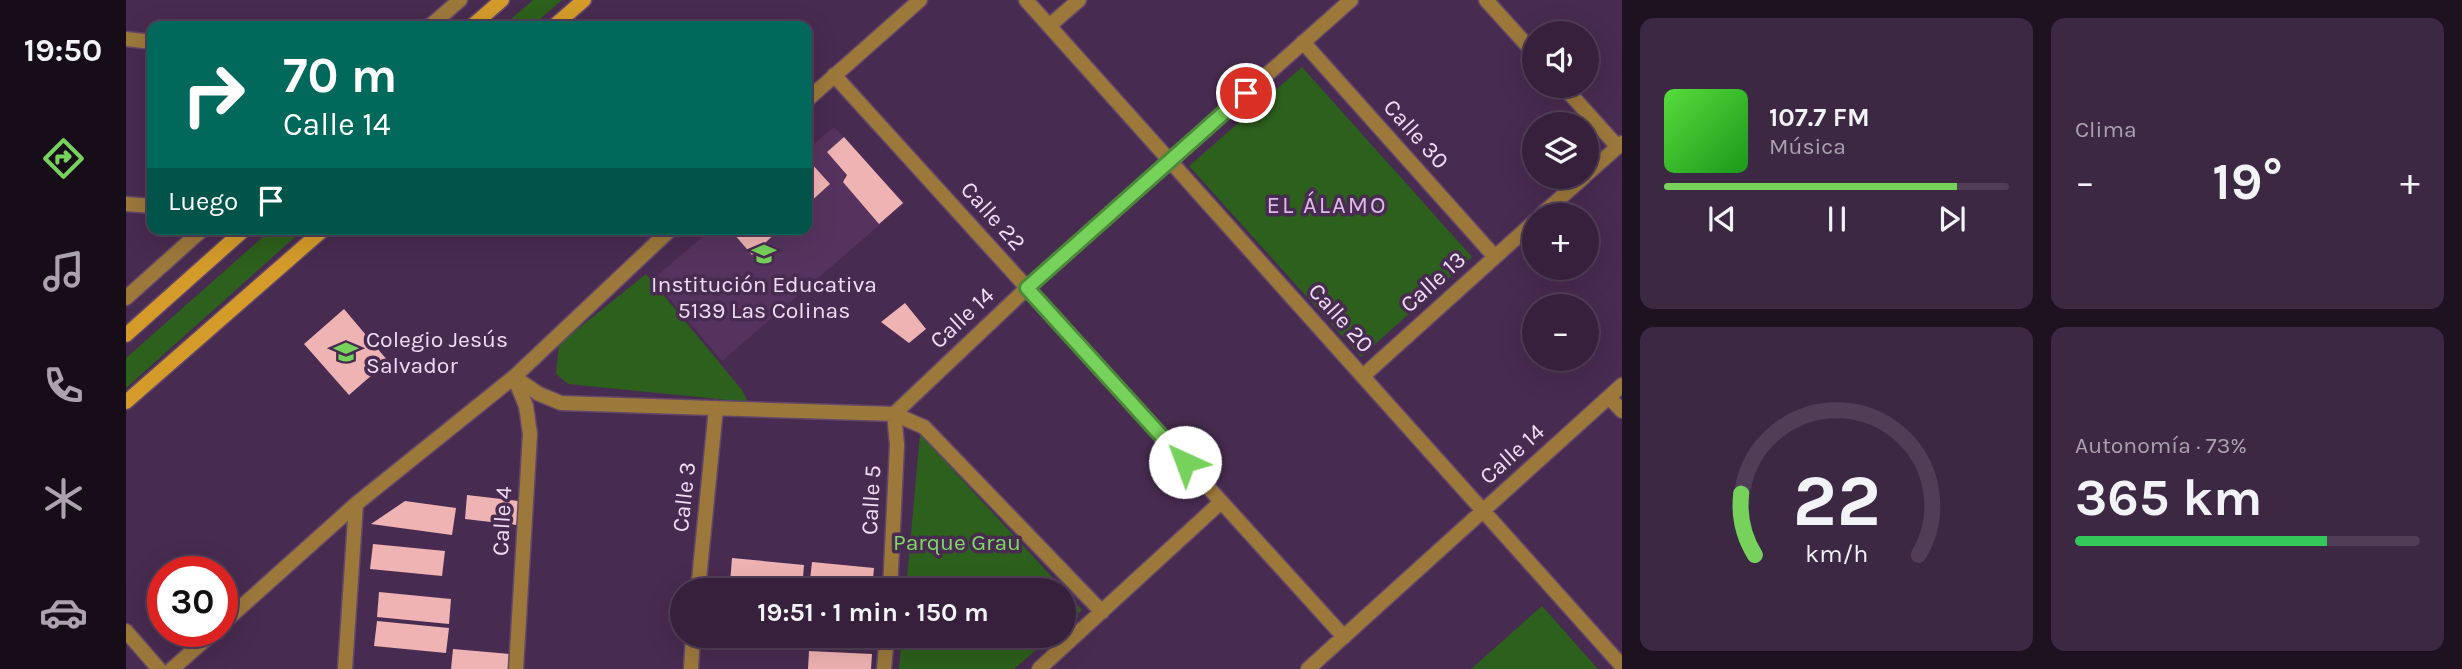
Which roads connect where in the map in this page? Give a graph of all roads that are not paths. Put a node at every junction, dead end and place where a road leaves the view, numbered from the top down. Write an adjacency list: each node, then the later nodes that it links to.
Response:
1 (460, 0): 9 (street)
2 (502, 0): 10 (main road)
3 (584, 0): 11 (main road)
4 (920, 0): 17 (street)
5 (1026, 0): 12 (street, Calle 20)
6 (1079, 0): 12 (street)
7 (1351, 0): 16 (street, Calle 14)
8 (1486, 0): 14 (street)
9 (436, 21)
10 (478, 21)
11 (560, 21)
12 (1049, 26): 21 (street, Calle 20)
13 (126, 39): 15 (street)
14 (1522, 40)
15 (147, 41)
16 (1303, 42): 21 (street, Calle 14); 32 (street, Calle 30)
17 (834, 75): 18 (street); 33 (street, Calle 22)
18 (812, 95)
19 (1575, 98): 20 (street)
20 (1620, 145): 22 (street)
21 (1169, 160): 33 (street, Calle 14); 36 (street, Calle 20)
22 (1599, 164)
23 (1570, 189): 24 (street)
24 (1554, 203)
25 (126, 204): 26 (street)
26 (147, 206)
27 (1522, 232): 32 (street, Calle 13)
28 (196, 235): 34 (street)
29 (238, 235): 35 (main road)
30 (317, 235): 40 (main road)
31 (665, 235): 37 (street)
32 (1494, 257): 36 (street, Calle 13)
33 (1027, 288): 43 (street, Calle 14); 44 (street, Calle 22)
34 (126, 298)
35 (126, 335)
36 (1363, 376): 46 (street, Calle 20)
37 (514, 377): 41 (street); 45 (street); 60 (street, Calle 4)
38 (1622, 385): 39 (street, Calle 14)
39 (1609, 397): 42 (street); 46 (street, Calle 14)
40 (126, 402)
41 (716, 408): 43 (street); 47 (street, Calle 3)
42 (1622, 411)
43 (894, 414): 48 (street, Calle 5); 50 (street)
44 (1221, 502): 50 (street); 52 (street, Calle 22)
45 (356, 504): 49 (street); 59 (street)
46 (1483, 511): 52 (street, Calle 14); 56 (street, Calle 20)
47 (699, 578)
48 (891, 578)
49 (238, 610)
50 (1102, 612): 63 (street)
51 (126, 631): 57 (street)
52 (1344, 637): 64 (street, Calle 14)
53 (197, 647): 58 (street)
54 (692, 648): 61 (street)
55 (886, 648): 62 (street)
56 (1622, 666)
57 (159, 669)
58 (173, 669)
59 (345, 669)
60 (516, 669)
61 (691, 669)
62 (884, 669)
63 (1039, 669)
64 (1308, 669)

